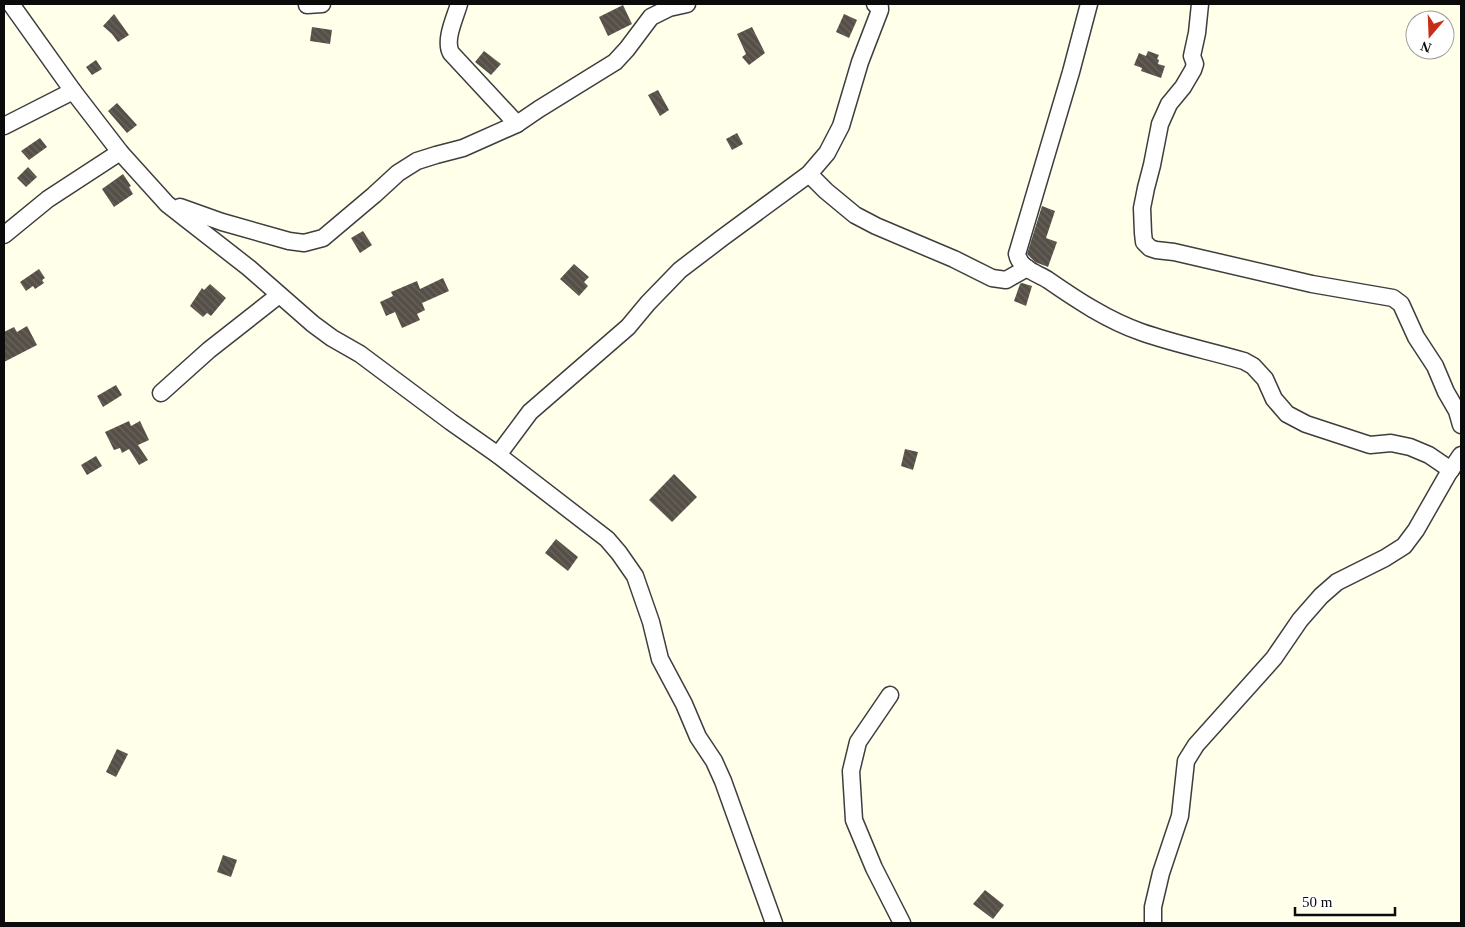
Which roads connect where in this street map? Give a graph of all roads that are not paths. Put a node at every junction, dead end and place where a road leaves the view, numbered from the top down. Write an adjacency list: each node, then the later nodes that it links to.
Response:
1 (11, 4): 7 (street)
2 (459, 4): 8 (street)
3 (687, 4): 8 (street)
4 (875, 4): 11 (street)
5 (1089, 4): 14 (street)
6 (1200, 4): 17 (street)
7 (73, 91): 9 (street); 10 (street)
8 (517, 124): 12 (street)
9 (4, 126)
10 (120, 152): 12 (street); 13 (street)
11 (810, 174): 14 (street); 18 (street)
12 (167, 204): 15 (street)
13 (4, 235)
14 (1027, 268): 20 (street)
15 (279, 295): 16 (street); 18 (street)
16 (161, 393)
17 (1461, 425)
18 (498, 455): 22 (street)
19 (1461, 455): 20 (street)
20 (1451, 470): 24 (street)
21 (890, 694): 23 (street)
22 (774, 923)
23 (902, 923)
24 (1154, 923)

